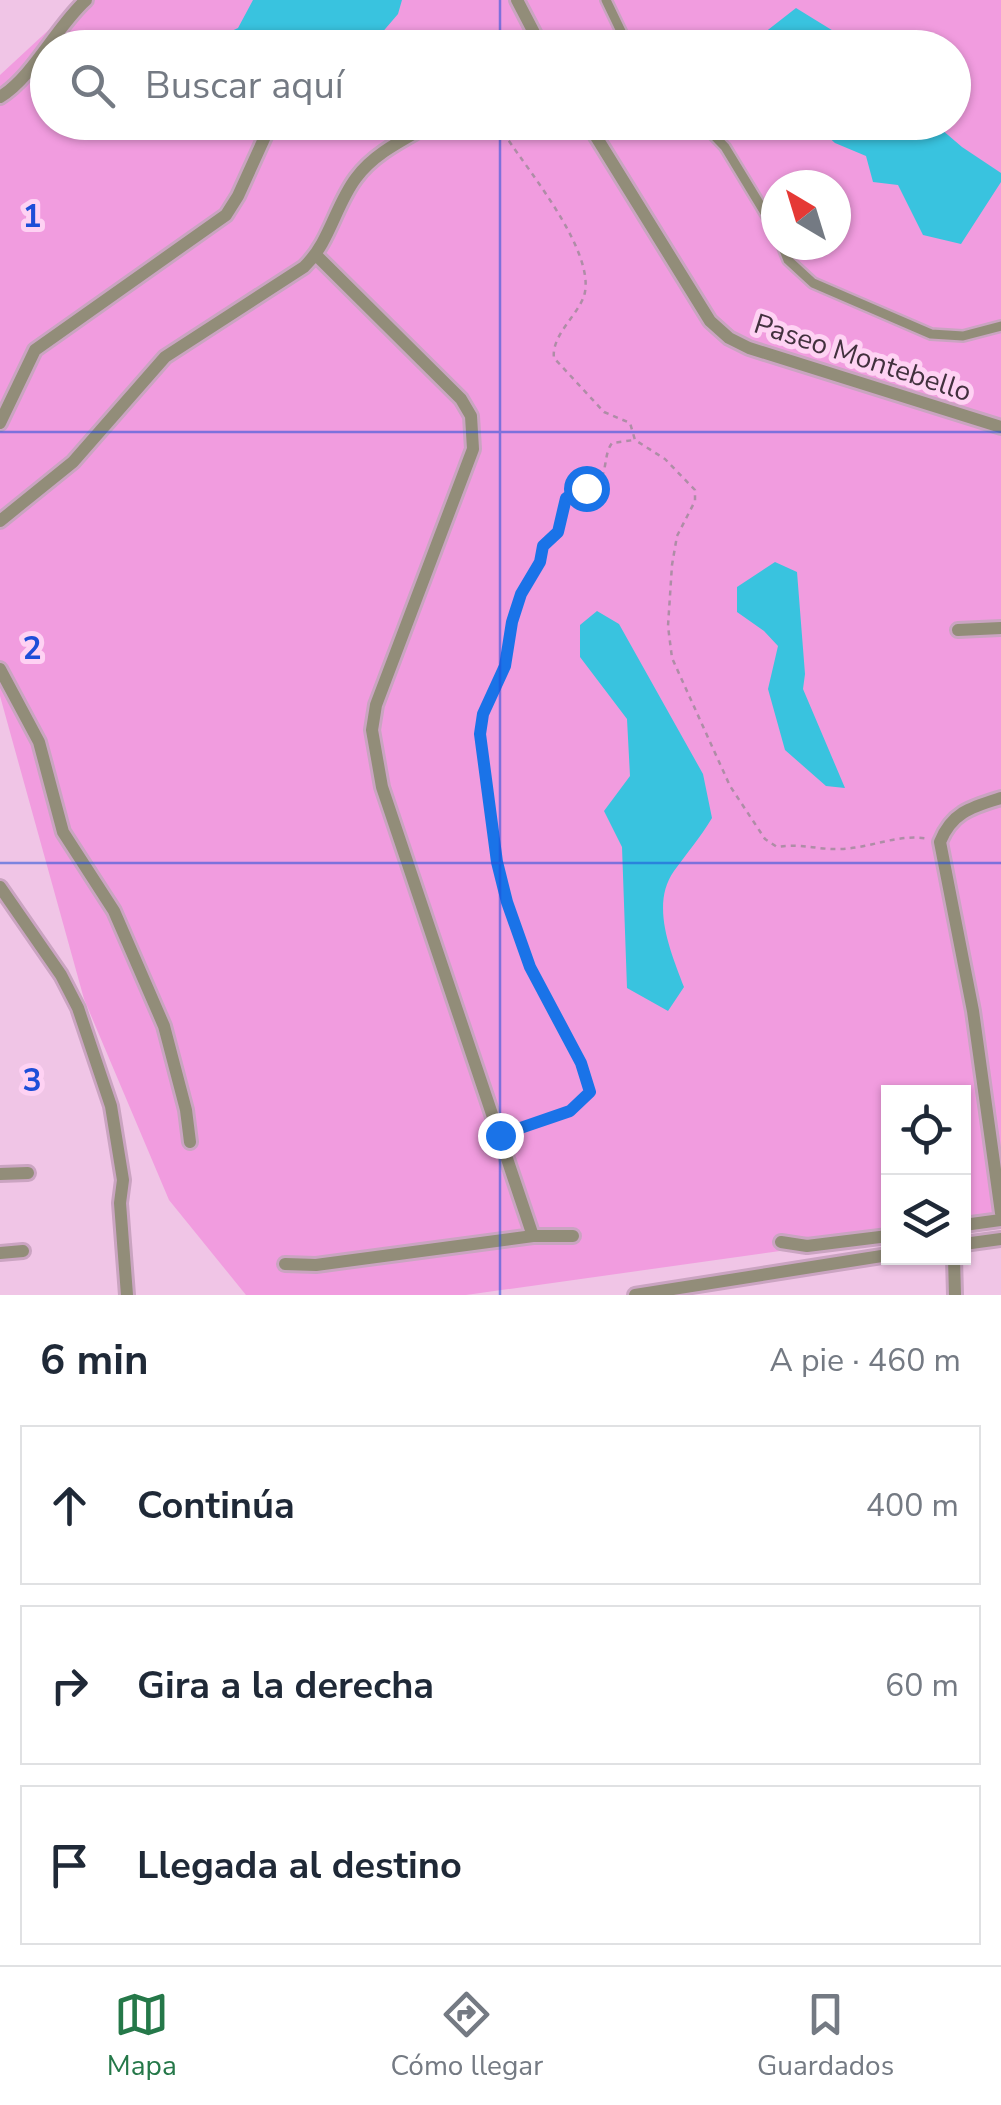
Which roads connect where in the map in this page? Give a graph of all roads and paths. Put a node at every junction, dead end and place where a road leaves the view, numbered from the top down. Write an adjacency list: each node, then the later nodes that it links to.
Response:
1 (86, 0): 4 (street)
2 (517, 0): 5 (street)
3 (606, 0): 6 (street)
4 (58, 30)
5 (533, 30)
6 (620, 30)
7 (30, 66): 8 (street)
8 (0, 96)
9 (263, 140): 18 (street)
10 (406, 140): 15 (street)
11 (508, 140): 20 (path)
12 (598, 140): 19 (street, Paseo Montebello)
13 (718, 140): 14 (street)
14 (761, 206)
15 (316, 255): 21 (street); 28 (street)
16 (788, 260): 17 (street)
17 (1001, 326)
18 (0, 423)
19 (1001, 427)
20 (636, 440): 26 (path); 28 (path)
21 (0, 520)
22 (1001, 628): 23 (street)
23 (958, 630)
24 (0, 669): 29 (street)
25 (1001, 798): 26 (street)
26 (940, 842): 32 (street)
27 (0, 887): 45 (street)
28 (500, 1135): 34 (street)
29 (190, 1142)
30 (28, 1173): 31 (street)
31 (0, 1174)
32 (1001, 1216): 33 (street)
33 (971, 1223)
34 (533, 1236): 35 (street); 43 (street)
35 (573, 1236)
36 (881, 1237): 38 (street)
37 (1001, 1238): 39 (street)
38 (781, 1242)
39 (971, 1243)
40 (0, 1252): 41 (street)
41 (24, 1252)
42 (881, 1257): 46 (street)
43 (286, 1264)
44 (954, 1265): 47 (street)
45 (127, 1295)
46 (635, 1295)
47 (955, 1295)

